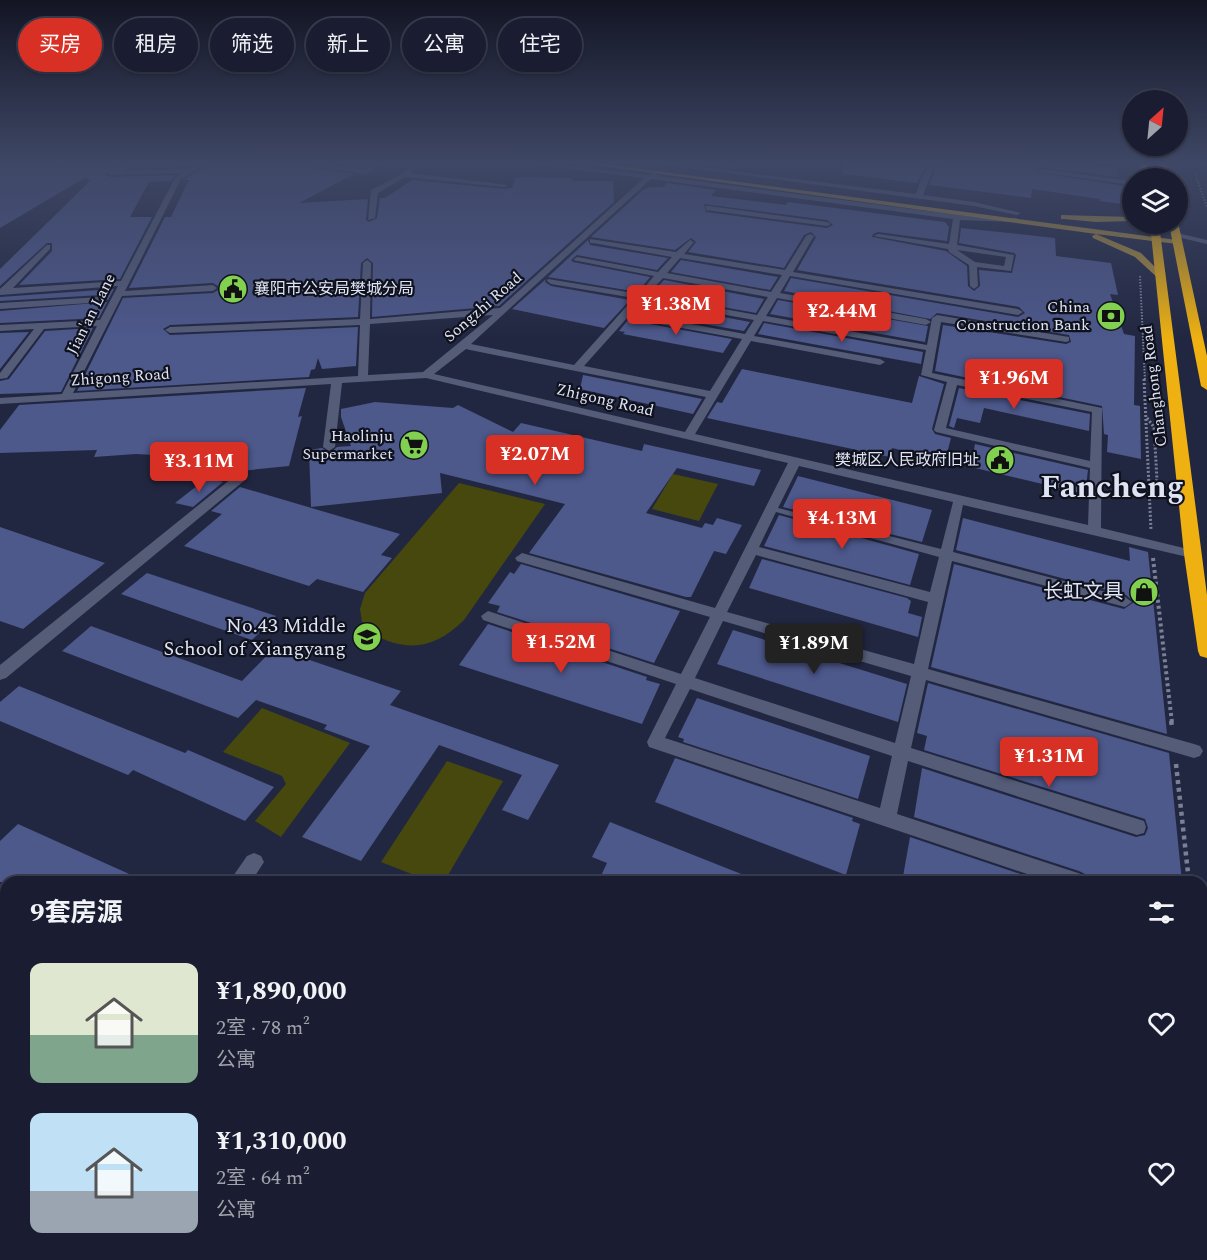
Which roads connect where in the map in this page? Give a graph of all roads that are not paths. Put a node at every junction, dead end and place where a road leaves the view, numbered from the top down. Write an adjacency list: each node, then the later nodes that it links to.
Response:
1 (155, 222): 29 (street, Jian'an Lane)
2 (600, 222): 38 (street, Songzhi Road)
3 (769, 222): 9 (street)
4 (809, 222): 8 (street)
5 (956, 222): 20 (street)
6 (1038, 222): 27 (main road)
7 (1069, 222): 10 (main road)
8 (826, 224)
9 (766, 226)
10 (1122, 227)
11 (1155, 234): 27 (highway, Changhong Road)
12 (1176, 234): 59 (highway)
13 (1179, 234): 18 (street)
14 (810, 236): 25 (street)
15 (878, 236): 20 (street)
16 (592, 241): 21 (street)
17 (690, 242): 21 (street)
18 (1207, 242)
19 (47, 247): 32 (street)
20 (952, 247): 24 (street); 24 (street)
21 (678, 255): 25 (street); 26 (street)
22 (577, 260): 26 (street)
23 (367, 263): 43 (street)
24 (973, 264): 30 (street)
25 (787, 274): 34 (street); 39 (street)
26 (660, 275): 34 (street); 35 (street)
27 (1159, 276): 72 (highway, Changhong Road)
28 (551, 281): 35 (street)
29 (124, 283): 32 (street); 33 (street, Jian'an Lane)
30 (974, 286)
31 (213, 288): 33 (street)
32 (3, 291)
33 (118, 294): 42 (street, Jian'an Lane)
34 (774, 295): 41 (street); 44 (street)
35 (641, 297): 40 (street); 41 (street)
36 (101, 300): 37 (street)
37 (0, 306)
38 (502, 311): 43 (street); 54 (street, Songzhi Road)
39 (1018, 312)
40 (625, 315): 48 (street); 53 (street)
41 (760, 318): 48 (street); 51 (street)
42 (104, 322): 45 (street); 61 (street, Jian'an Lane)
43 (365, 322): 47 (street); 56 (street)
44 (926, 322)
45 (41, 326): 46 (street); 55 (street)
46 (0, 328)
47 (170, 330)
48 (748, 338): 52 (street); 60 (street)
49 (1066, 339): 57 (street)
50 (470, 347): 53 (street)
51 (924, 347)
52 (880, 362)
53 (577, 368): 60 (street)
54 (426, 375): 56 (street, Zhigong Road); 63 (street, Zhigong Road)
55 (0, 376)
56 (363, 379): 58 (street, Zhigong Road)
57 (953, 380): 66 (street); 66 (street)
58 (337, 381): 61 (street, Zhigong Road); 64 (street)
59 (1207, 386)
60 (713, 395): 63 (street)
61 (66, 397): 62 (street, Zhigong Road)
62 (0, 401)
63 (688, 436): 65 (street, Zhigong Road)
64 (329, 447)
65 (795, 462): 70 (street, Zhigong Road); 71 (street)
66 (1096, 466): 70 (street)
67 (241, 477): 81 (street)
68 (957, 505): 73 (street)
69 (782, 511): 73 (street)
70 (1094, 531): 72 (street, Zhigong Road)
71 (751, 549): 75 (street); 77 (street)
72 (1192, 554): 79 (highway, Changhong Road)
73 (945, 555): 75 (street); 76 (street)
74 (522, 558): 77 (street)
75 (936, 599): 80 (street)
76 (1125, 602)
77 (718, 614): 80 (street); 82 (street)
78 (488, 616): 82 (street)
79 (1207, 651)
80 (919, 672): 83 (street); 84 (street)
81 (0, 674)
82 (686, 680): 84 (street); 85 (street)
83 (1194, 751)
84 (901, 752): 85 (street); 86 (street)
85 (887, 819): 89 (street)
86 (1137, 827)
87 (254, 862): 88 (street)
88 (243, 876)
89 (1060, 876)

